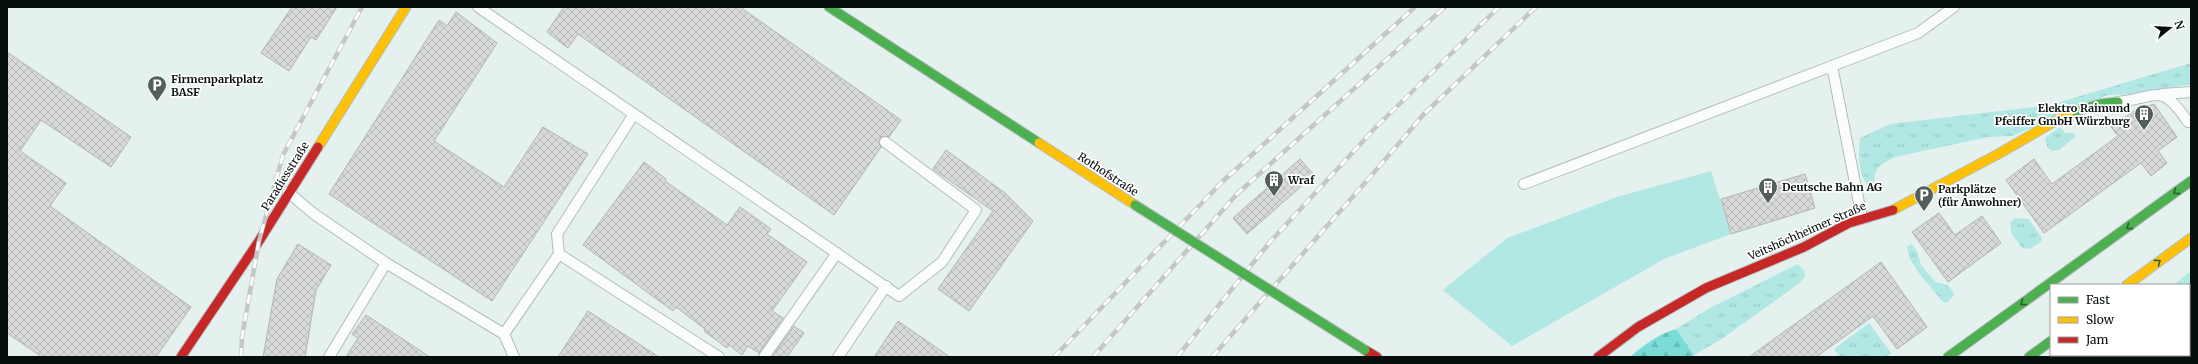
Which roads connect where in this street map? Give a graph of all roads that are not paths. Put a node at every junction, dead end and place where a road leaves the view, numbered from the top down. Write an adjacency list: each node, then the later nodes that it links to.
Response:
1 (406, 7): 14 (main road, Paradiesstraße)
2 (478, 7): 9 (lane)
3 (829, 7): 31 (main road, Rothofstraße, bridge)
4 (1954, 7): 5 (lane)
5 (1832, 66): 13 (lane); 15 (lane)
6 (2191, 92): 7 (lane)
7 (2162, 94): 8 (lane); 10 (lane)
8 (2118, 102): 15 (main road, Veitshöchheimer Straße)
9 (634, 114): 17 (lane); 18 (lane)
10 (2188, 122)
11 (885, 142): 21 (lane)
12 (2191, 181): 33 (main road, one-way to 33)
13 (1524, 184)
14 (288, 192): 19 (lane); 25 (main road, Paradiesstraße)
15 (1862, 218): 32 (main road, Veitshöchheimer Straße)
16 (2191, 238): 20 (main road, one-way to 16)
17 (837, 253): 21 (lane); 29 (lane)
18 (559, 254): 22 (lane); 28 (lane)
19 (386, 263): 22 (lane); 26 (lane)
20 (2128, 284)
21 (886, 286): 30 (lane)
22 (504, 334): 27 (lane)
23 (2050, 342): 34 (main road)
24 (2050, 354): 35 (main road)
25 (181, 357)
26 (329, 357)
27 (514, 357)
28 (719, 357)
29 (764, 357)
30 (838, 357)
31 (1377, 357)
32 (1598, 357)
33 (1948, 357)
34 (2029, 357)
35 (2034, 357)

